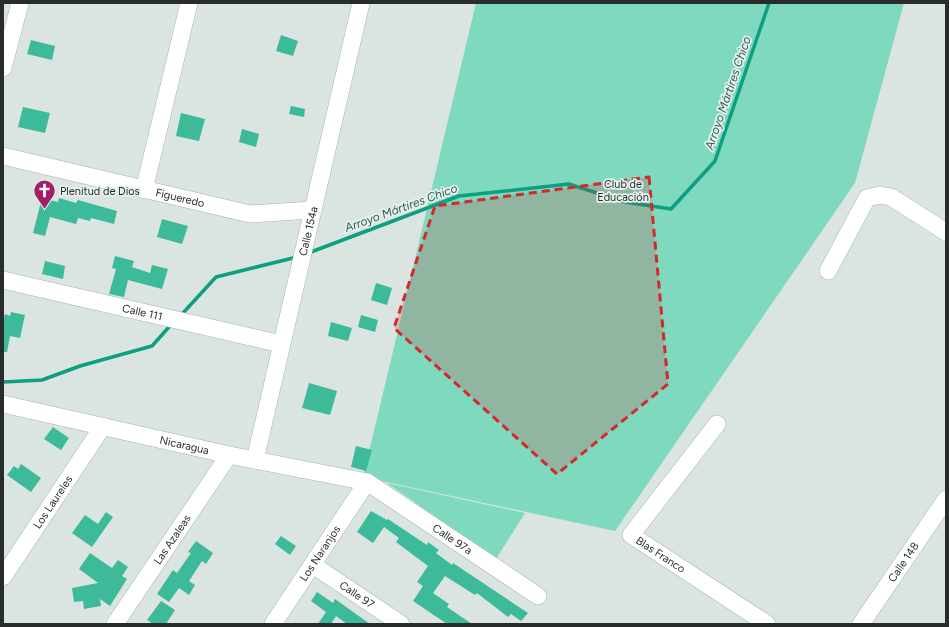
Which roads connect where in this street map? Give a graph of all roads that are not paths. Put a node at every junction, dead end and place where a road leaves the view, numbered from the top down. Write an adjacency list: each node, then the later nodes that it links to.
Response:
1 (20, 3): 4 (street)
2 (189, 3): 6 (street)
3 (362, 3): 7 (street, Calle 154a)
4 (3, 68)
5 (3, 156): 6 (street, Figueredo)
6 (144, 190): 7 (street, Figueredo)
7 (312, 210): 11 (street, Calle 154a)
8 (946, 232): 9 (street)
9 (828, 271)
10 (3, 280): 11 (street, Calle 111)
11 (281, 344): 16 (street, Calle 154a)
12 (3, 404): 14 (street, Nicaragua)
13 (717, 424): 25 (street, Blas Franco)
14 (103, 426): 15 (street, Nicaragua); 20 (street, Los Laureles)
15 (229, 455): 16 (street, Nicaragua); 22 (street, Las Azaleas)
16 (254, 460): 17 (street, Nicaragua)
17 (367, 482): 19 (street, Los Naranjos); 21 (street, Calle 97a)
18 (946, 499): 26 (street, Calle 148)
19 (313, 565): 23 (street, Los Naranjos); 24 (street, Calle 97)
20 (3, 577)
21 (538, 596)
22 (115, 624)
23 (273, 624)
24 (401, 624)
25 (767, 624)
26 (861, 624)

